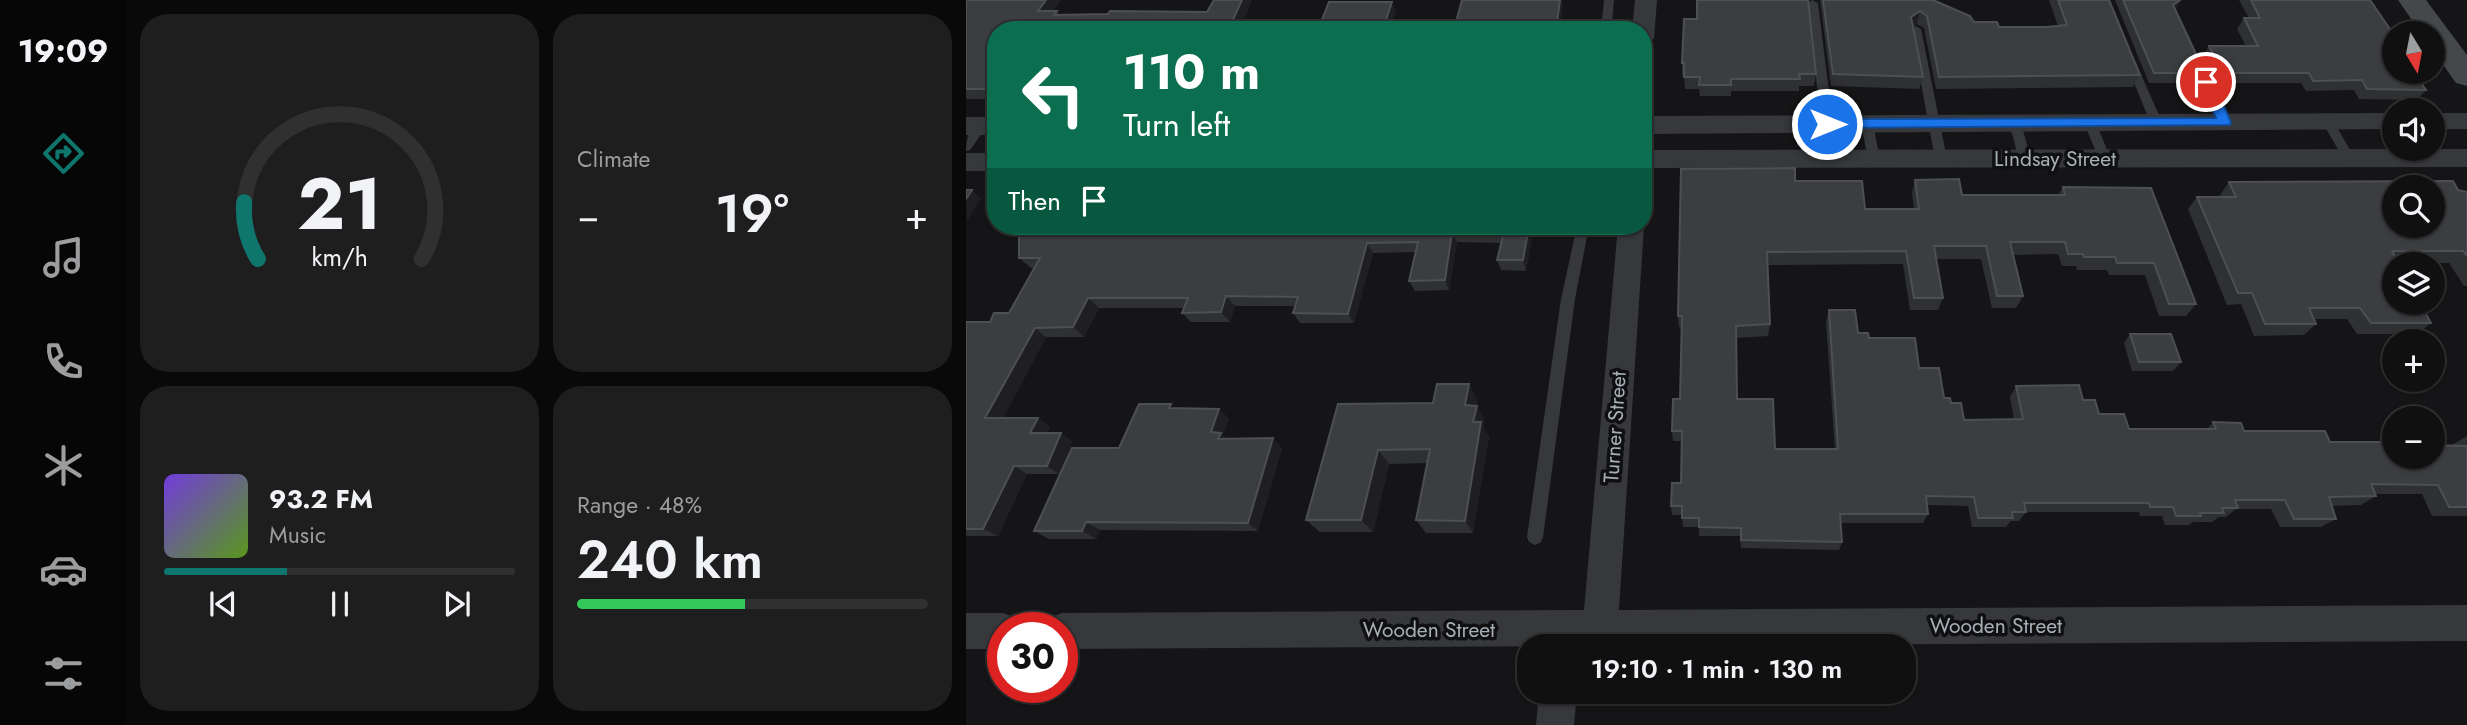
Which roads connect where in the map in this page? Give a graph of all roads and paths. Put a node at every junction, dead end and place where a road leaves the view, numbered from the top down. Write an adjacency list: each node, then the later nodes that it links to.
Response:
1 (1609, 0): 6 (lane)
2 (1646, 0): 7 (street)
3 (2412, 0): 12 (main road)
4 (2437, 0): 9 (main road)
5 (1813, 3): 22 (lane)
6 (1607, 21)
7 (1645, 21)
8 (1916, 29): 19 (lane)
9 (2467, 39)
10 (2187, 41): 17 (lane)
11 (2125, 46): 16 (lane)
12 (2467, 76)
13 (2382, 121): 18 (street, Lindsay Street)
14 (2445, 121): 15 (street)
15 (2467, 121)
16 (2156, 122): 17 (street, Lindsay Street); 21 (street, Lindsay Street)
17 (2225, 122): 18 (street, Lindsay Street)
18 (2328, 122): 27 (lane)
19 (1934, 123): 20 (street, Lindsay Street); 23 (street, Lindsay Street); 31 (lane)
20 (2015, 123): 21 (street, Lindsay Street); 32 (lane)
21 (2090, 123): 33 (lane)
22 (1827, 124): 23 (street, Lindsay Street); 25 (street, Lindsay Street)
23 (1867, 124): 30 (lane)
24 (981, 125): 26 (lane)
25 (1652, 125)
26 (966, 147)
27 (2349, 158): 28 (street, Lindsay Street); 33 (street, Lindsay Street)
28 (2467, 158)
29 (1652, 159): 30 (street, Lindsay Street)
30 (1874, 159): 31 (street, Lindsay Street)
31 (1941, 159): 32 (street, Lindsay Street)
32 (2025, 159): 33 (street, Lindsay Street)
33 (2105, 159)
34 (966, 162): 35 (street)
35 (987, 162)
36 (1581, 235): 38 (lane)
37 (1630, 235): 40 (street, Turner Street)
38 (1535, 537)
39 (2467, 623): 40 (street, Wooden Street)
40 (1600, 629): 44 (street, Wooden Street)
41 (966, 631): 42 (street)
42 (987, 631)
43 (1078, 631): 45 (street, Wooden Street)
44 (1579, 634)
45 (1517, 637)
46 (1557, 704): 47 (street)
47 (1555, 725)

